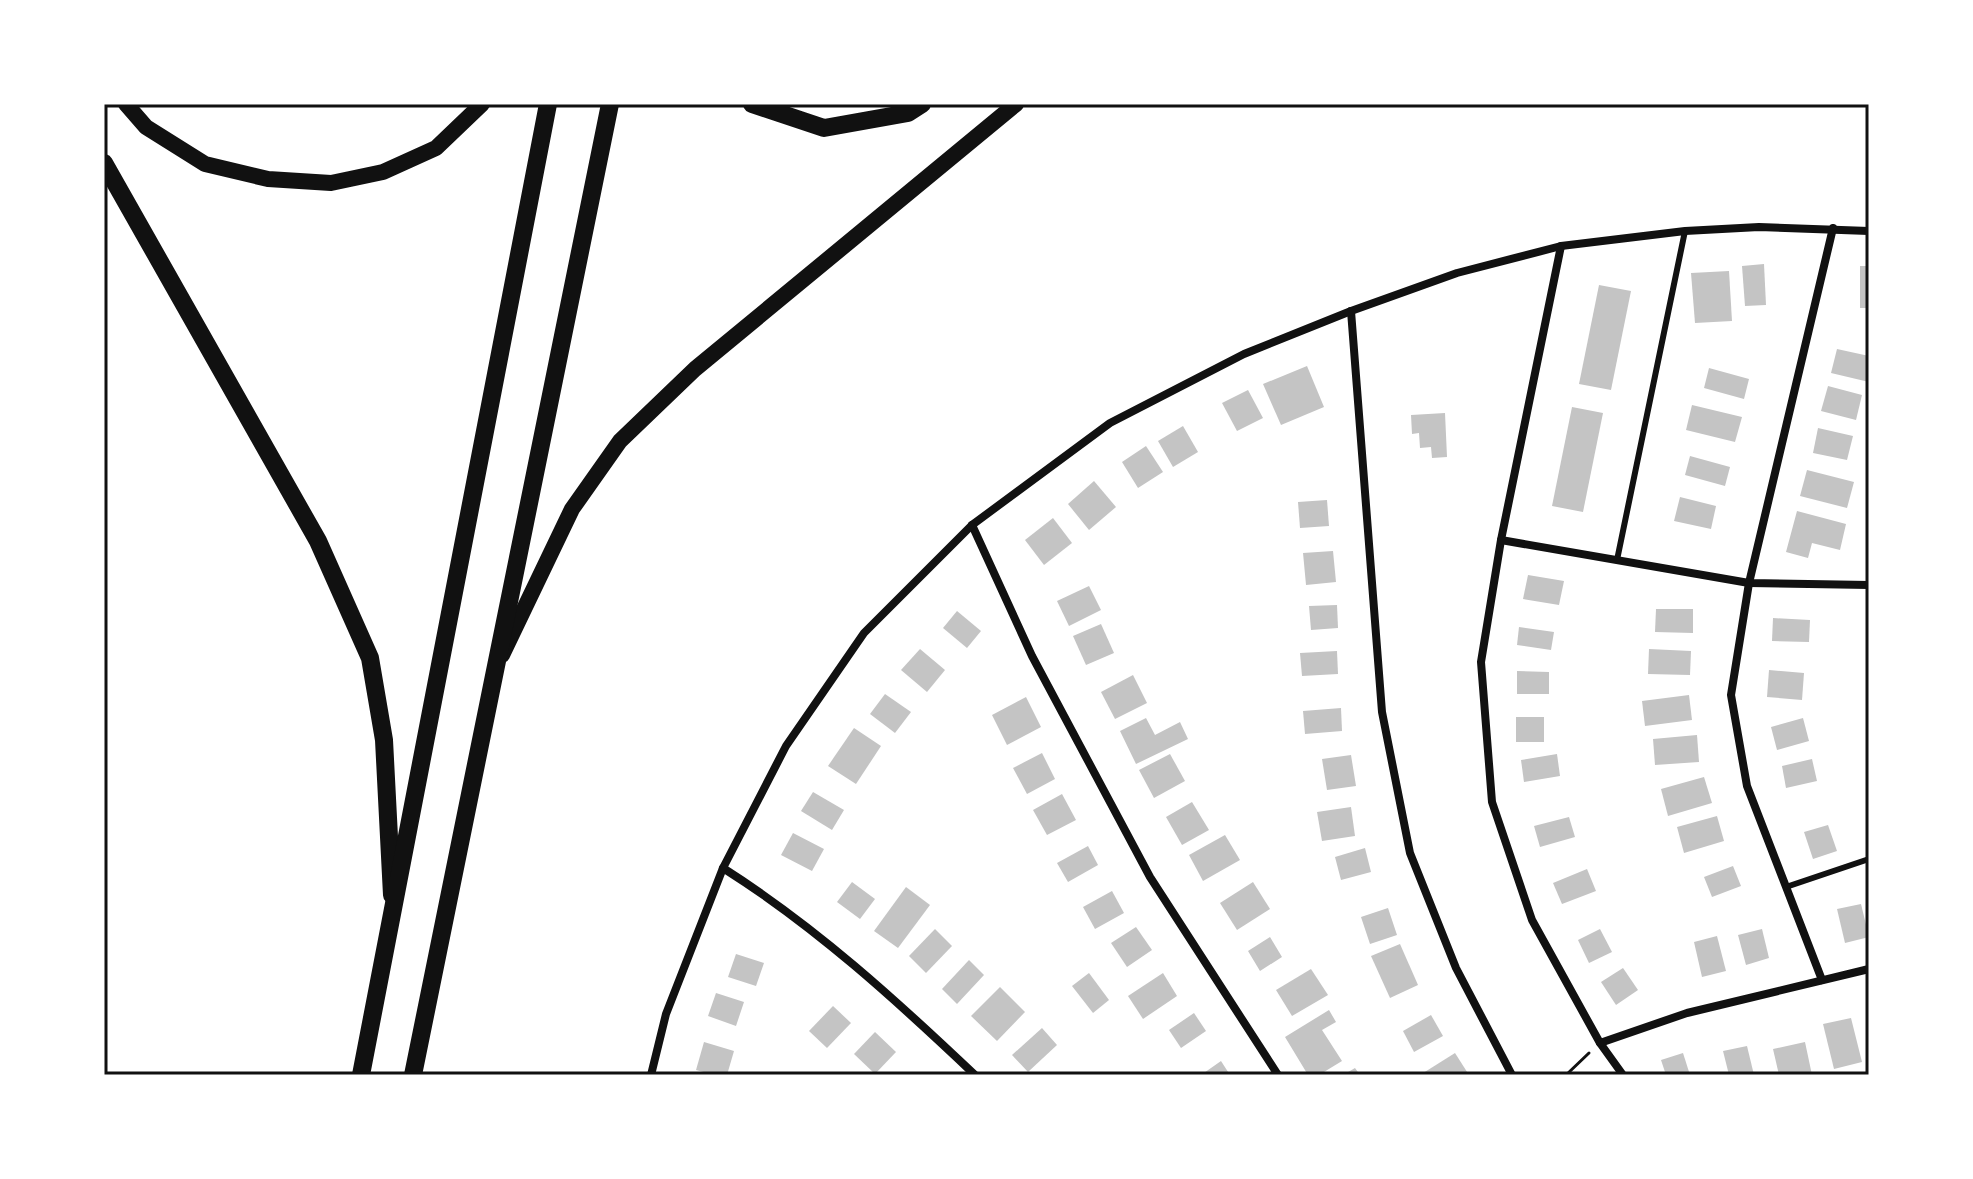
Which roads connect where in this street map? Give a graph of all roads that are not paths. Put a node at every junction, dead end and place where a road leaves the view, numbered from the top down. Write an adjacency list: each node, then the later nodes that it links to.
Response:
1 (126, 104): 2 (main road)
2 (482, 104)
3 (548, 104): 23 (main road)
4 (610, 104): 19 (main road)
5 (752, 104): 6 (main road)
6 (922, 104)
7 (1016, 104): 19 (main road)
8 (104, 163): 23 (main road)
9 (1833, 228): 10 (street); 11 (street); 17 (street)
10 (1685, 231): 12 (street); 16 (lane)
11 (1869, 231)
12 (1561, 246): 13 (street); 15 (street)
13 (1351, 311): 14 (street); 32 (street)
14 (972, 525): 21 (street); 31 (street)
15 (1501, 540): 16 (street); 26 (street)
16 (1617, 560): 17 (street)
17 (1749, 583): 18 (street); 22 (street)
18 (1869, 585)
19 (495, 671): 28 (main road)
20 (1869, 859): 22 (lane)
21 (723, 868): 29 (street); 30 (street)
22 (1786, 887): 25 (street)
23 (393, 916): 27 (main road)
24 (1869, 969): 25 (street)
25 (1822, 980): 26 (street)
26 (1600, 1043): 33 (street)
27 (361, 1075)
28 (413, 1075)
29 (651, 1075)
30 (975, 1075)
31 (1278, 1075)
32 (1512, 1075)
33 (1623, 1075)

